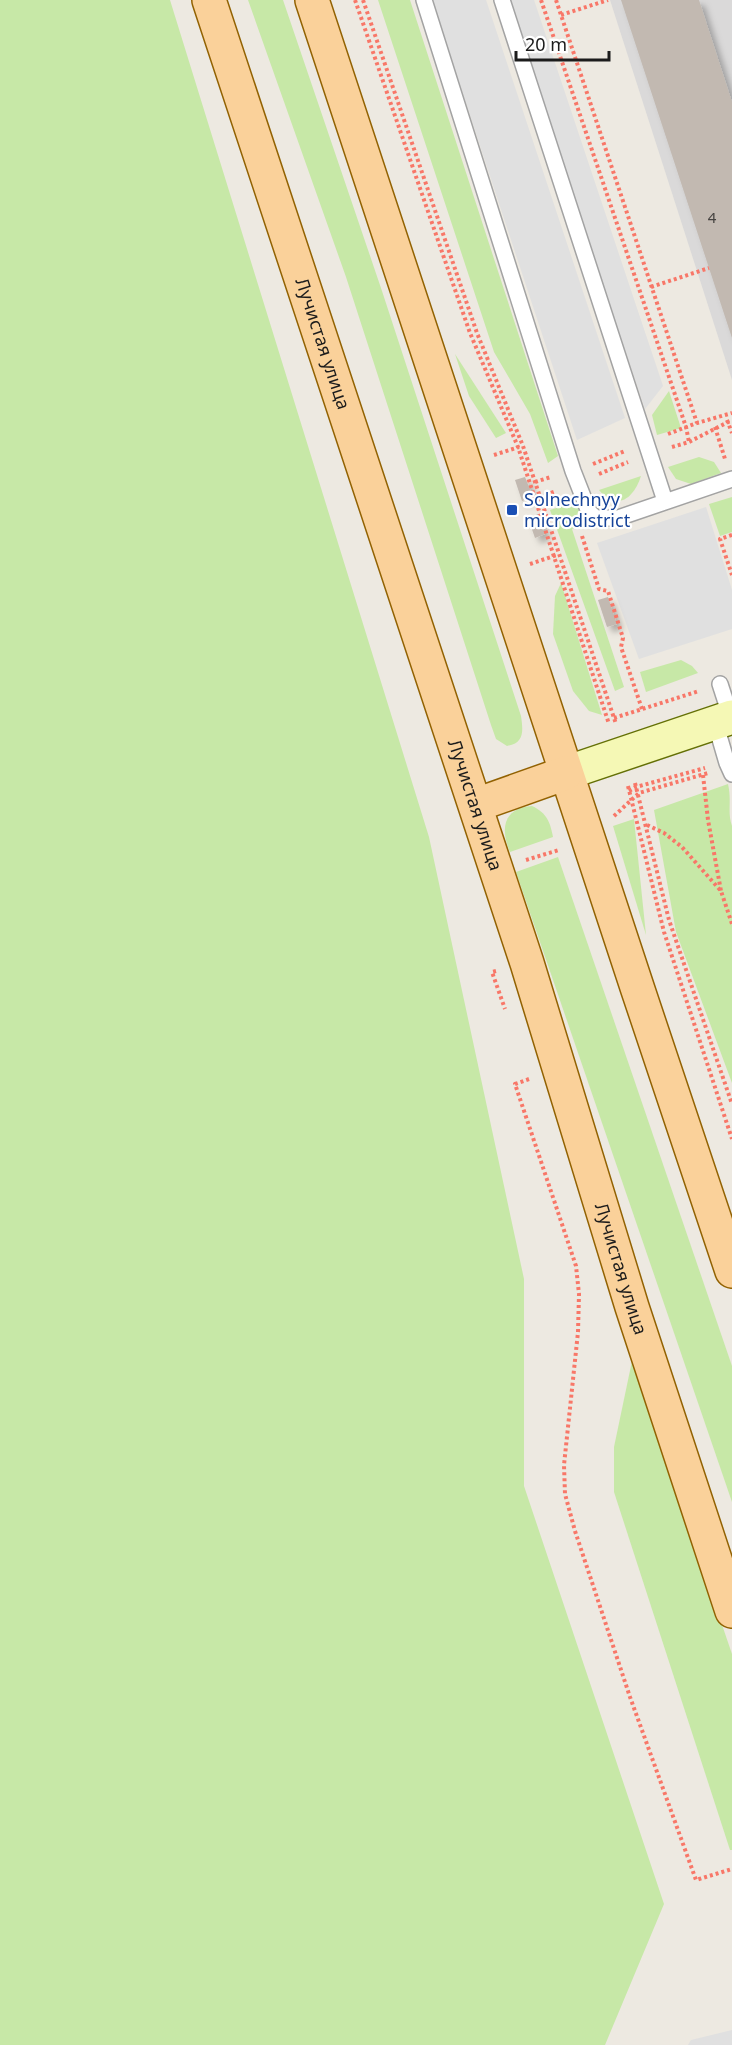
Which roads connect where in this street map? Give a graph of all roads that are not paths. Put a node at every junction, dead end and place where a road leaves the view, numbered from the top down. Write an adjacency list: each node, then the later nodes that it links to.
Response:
1 (209, 0): 11 (main road, Лучистая улица)
2 (312, 0): 10 (main road)
3 (424, 0): 6 (lane)
4 (502, 0): 6 (lane)
5 (732, 479): 6 (lane)
6 (665, 501)
7 (720, 684): 8 (lane)
8 (726, 719): 9 (lane); 10 (street)
9 (729, 768)
10 (566, 773): 11 (main road); 12 (main road)
11 (476, 805): 13 (main road, Лучистая улица)
12 (732, 1271)
13 (732, 1611)

